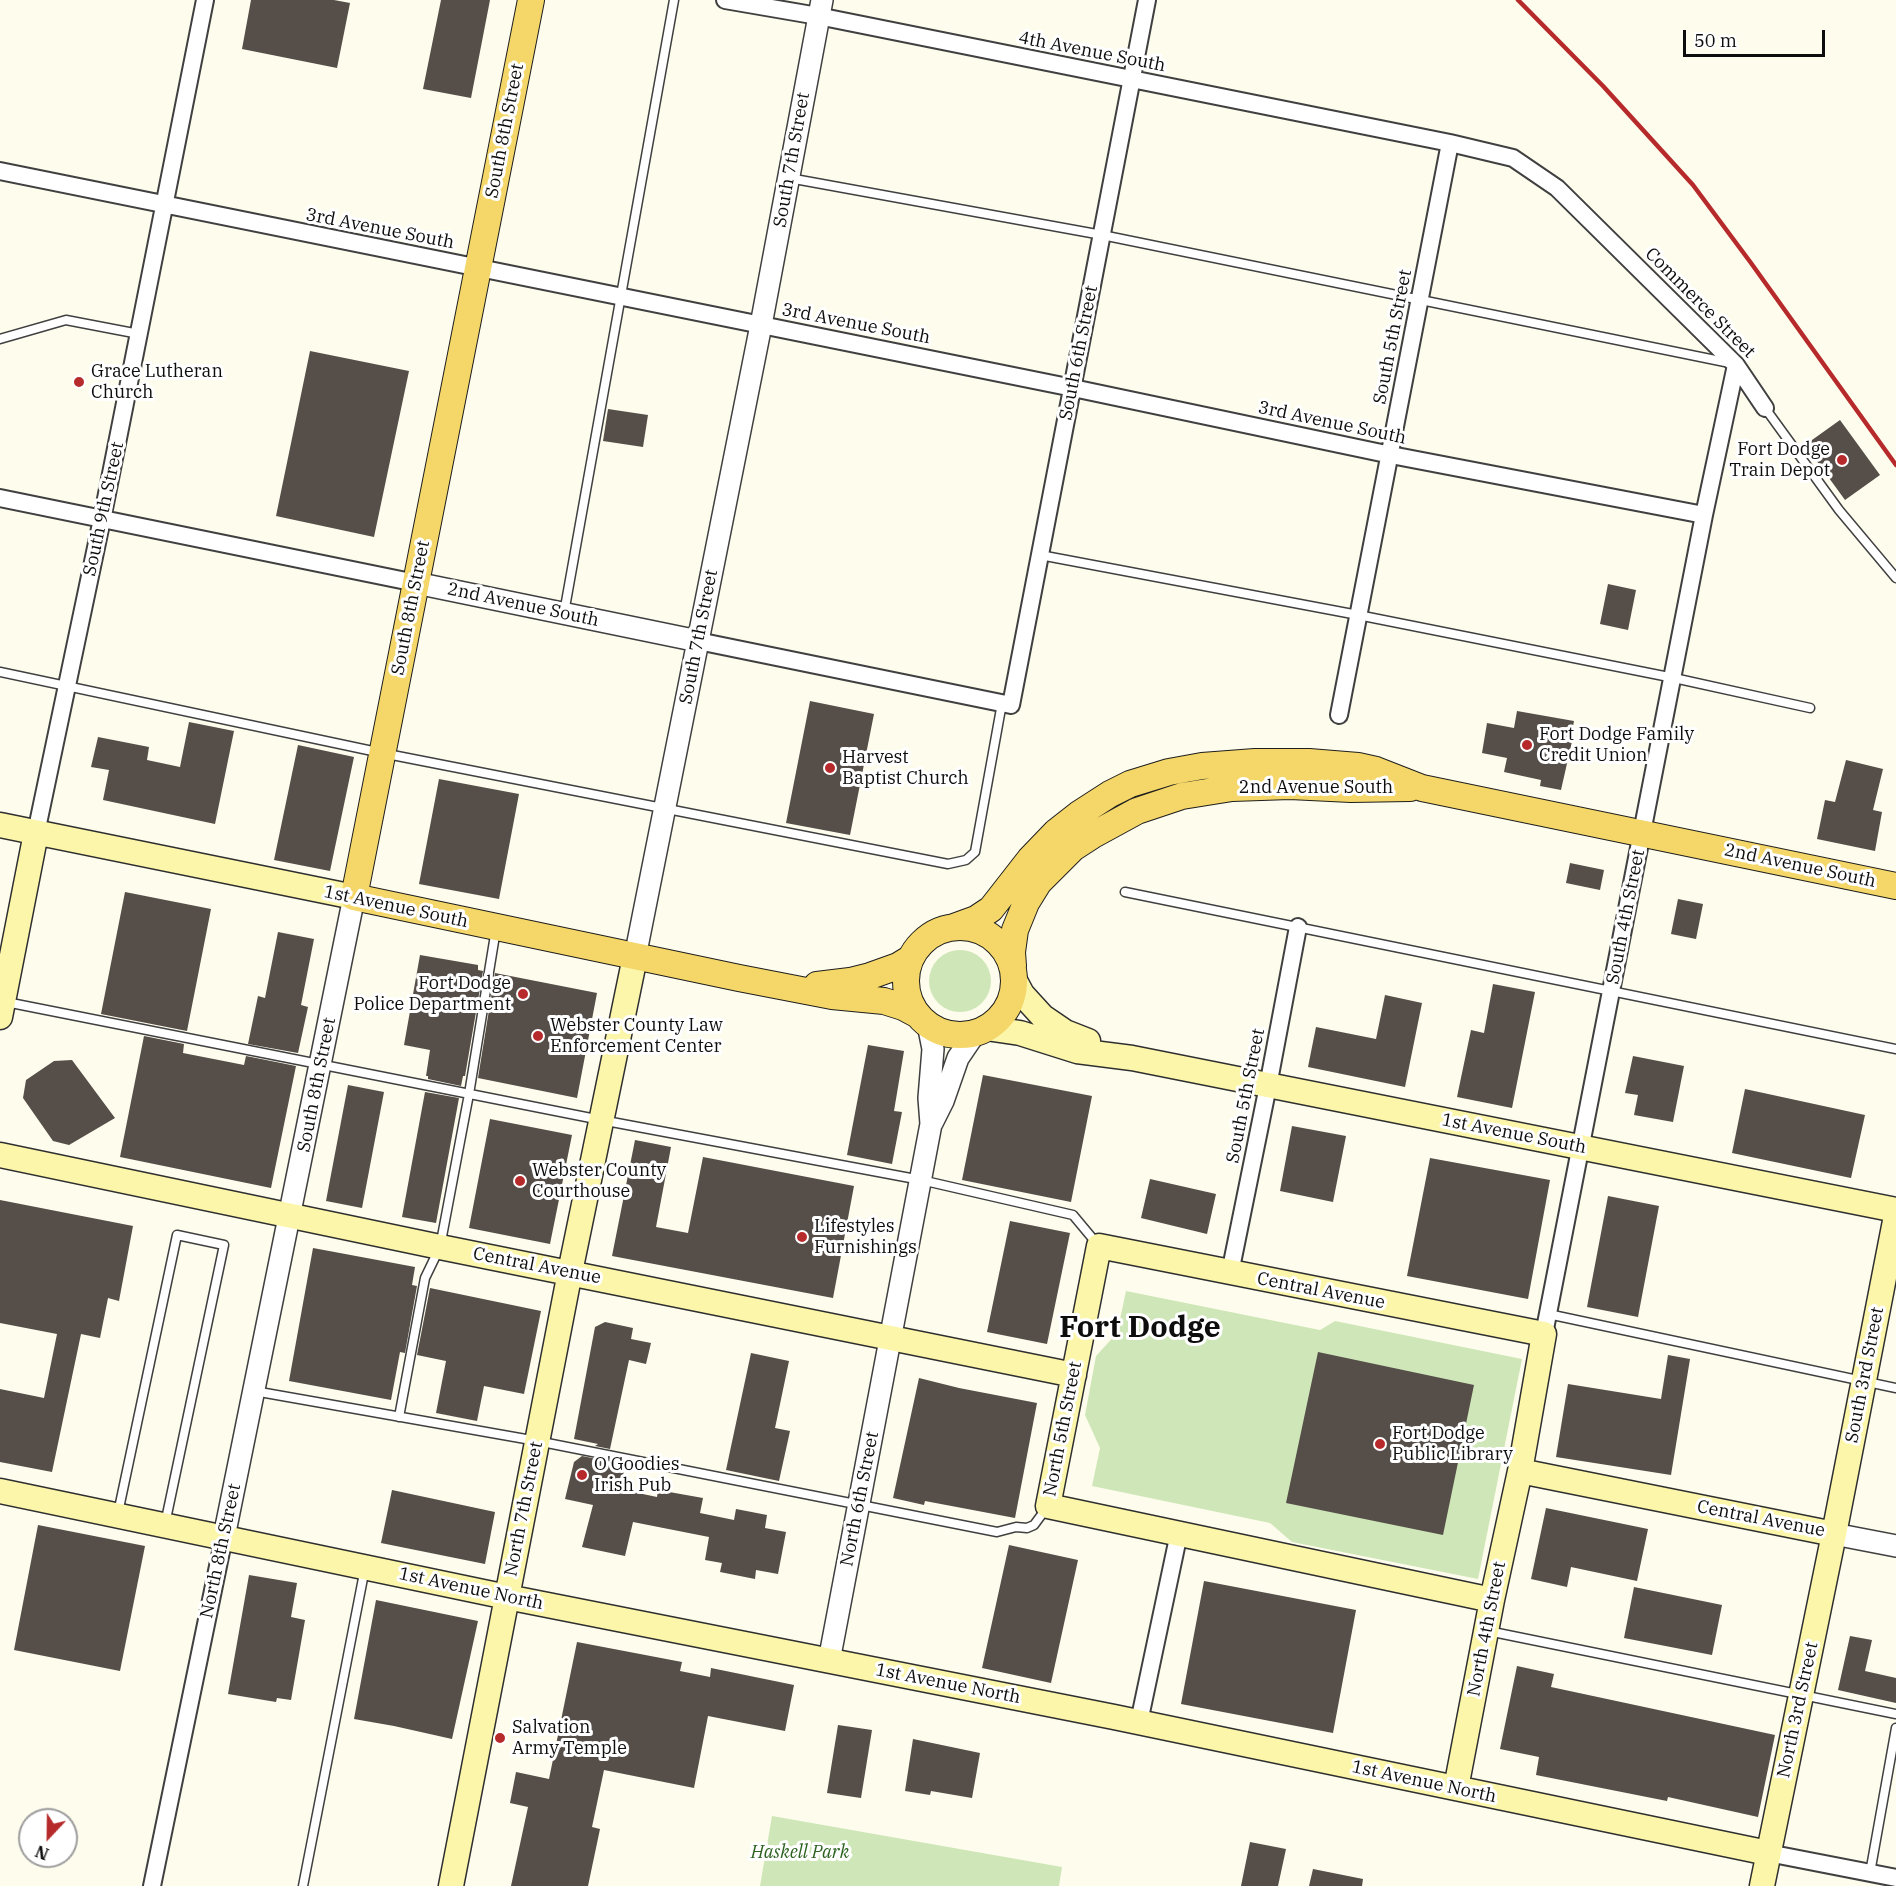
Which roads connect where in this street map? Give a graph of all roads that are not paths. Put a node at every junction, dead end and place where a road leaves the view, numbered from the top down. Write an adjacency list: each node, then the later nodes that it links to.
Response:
1 (205, 0): 11 (street, South 9th Street)
2 (531, 0): 13 (main road, South 8th Street)
3 (674, 0): 14 (lane)
4 (725, 0): 6 (street, 4th Avenue South)
5 (1147, 0): 7 (street, South 6th Street)
6 (820, 8): 7 (street, 4th Avenue South); 10 (street, South 7th Street)
7 (1132, 80): 8 (street, 4th Avenue South); 12 (street, South 6th Street)
8 (1450, 143): 15 (street, South 5th Street); 19 (street, Commerce Street)
9 (0, 171): 11 (street, 3rd Avenue South)
10 (789, 178): 12 (lane); 16 (street, South 7th Street)
11 (165, 206): 13 (street, 3rd Avenue South); 17 (street, South 9th Street)
12 (1102, 235): 15 (lane); 20 (street, South 6th Street)
13 (478, 268): 14 (street, 3rd Avenue South); 28 (main road, South 8th Street)
14 (620, 297): 16 (street, 3rd Avenue South); 29 (lane)
15 (1419, 299): 19 (lane); 22 (street, South 5th Street)
16 (761, 325): 20 (street, 3rd Avenue South); 31 (street, South 7th Street)
17 (139, 334): 18 (lane); 25 (street, South 9th Street)
18 (0, 339)
19 (1736, 365): 21 (street, Commerce Street); 24 (street, South 4th Street)
20 (1073, 388): 22 (street, 3rd Avenue South); 26 (street, South 6th Street)
21 (1765, 408): 27 (lane, Commerce Street)
22 (1391, 455): 24 (street, 3rd Avenue South); 30 (street, South 5th Street)
23 (0, 498): 25 (street, 2nd Avenue South)
24 (1704, 515): 33 (street, South 4th Street)
25 (102, 519): 28 (street, 2nd Avenue South); 34 (street, South 9th Street)
26 (1040, 555): 30 (lane); 35 (street, South 6th Street)
27 (1896, 578)
28 (416, 583): 29 (street, 2nd Avenue South); 38 (main road, South 8th Street)
29 (564, 614): 31 (street, 2nd Avenue South)
30 (1358, 615): 33 (lane); 37 (street, South 5th Street)
31 (698, 641): 35 (street, 2nd Avenue South); 40 (street, South 7th Street)
32 (0, 672): 34 (lane)
33 (1674, 678): 36 (lane); 43 (street, South 4th Street)
34 (67, 685): 38 (lane); 42 (street, South 9th Street)
35 (1007, 704): 40 (lane)
36 (1810, 708)
37 (1339, 715)
38 (382, 753): 40 (lane); 46 (main road, South 8th Street)
39 (1422, 788): 43 (main road, 2nd Avenue South); 47 (main road, 2nd Avenue South); 52 (main road, 2nd Avenue South)
40 (664, 808): 50 (street, South 7th Street)
41 (0, 825): 42 (main road, 1st Avenue South)
42 (36, 832): 46 (main road, 1st Avenue South); 55 (main road, South 9th Street)
43 (1643, 832): 44 (main road, 2nd Avenue South); 54 (street, South 4th Street)
44 (1896, 886)
45 (1125, 892): 48 (lane)
46 (354, 897): 49 (main road, 1st Avenue South); 60 (street, South 8th Street)
47 (954, 927): 51 (main road, 1st Avenue South); 52 (main road, 1st Avenue South)
48 (1298, 927): 54 (lane); 61 (street, South 5th Street)
49 (496, 928): 50 (main road, 1st Avenue South); 62 (lane)
50 (635, 957): 53 (main road, 1st Avenue South); 63 (main road, South 7th Street)
51 (911, 958): 53 (main road, 1st Avenue South); 56 (main road)
52 (1014, 973): 57 (main road); 59 (main road, 1st Avenue South)
53 (793, 987): 56 (main road, 1st Avenue South)
54 (1612, 991): 58 (lane); 65 (street, South 4th Street)
55 (1, 1006): 60 (lane)
56 (923, 1019): 57 (main road, 1st Avenue South); 64 (street)
57 (981, 1030): 59 (main road, 1st Avenue South); 64 (street)
58 (1896, 1049)
59 (1132, 1059): 61 (main road, 1st Avenue South)
60 (321, 1063): 62 (lane); 69 (street, South 8th Street)
61 (1268, 1086): 65 (main road, 1st Avenue South); 74 (street, South 5th Street)
62 (469, 1094): 63 (lane); 72 (lane)
63 (601, 1120): 67 (lane); 73 (main road, South 7th Street)
64 (932, 1124): 67 (street)
65 (1581, 1148): 68 (main road, 1st Avenue South); 75 (street, South 4th Street)
66 (0, 1155): 69 (main road, Central Avenue)
67 (921, 1180): 71 (lane); 76 (street)
68 (1896, 1210)
69 (290, 1216): 72 (main road, Central Avenue); 80 (street, North 8th Street)
70 (1896, 1216): 78 (main road, South 3rd Street)
71 (1099, 1246): 74 (main road, Central Avenue); 77 (main road, North 5th Street)
72 (440, 1247): 73 (main road, Central Avenue); 81 (lane)
73 (570, 1272): 76 (main road, Central Avenue); 82 (main road, North 7th Street)
74 (1230, 1273): 75 (main road, Central Avenue)
75 (1546, 1324): 78 (lane); 83 (main road, South 4th Street)
76 (890, 1337): 77 (main road, Central Avenue); 85 (street, North 6th Street)
77 (1074, 1376): 86 (main road, North 5th Street)
78 (1863, 1382): 79 (lane); 90 (main road, South 3rd Street)
79 (1896, 1388)
80 (254, 1391): 81 (lane); 91 (street, North 8th Street)
81 (399, 1417): 82 (lane)
82 (537, 1441): 85 (lane); 94 (main road, North 7th Street)
83 (1520, 1471): 90 (main road, Central Avenue); 95 (main road, North 4th Street)
84 (0, 1491): 87 (main road, 1st Avenue North)
85 (859, 1505): 86 (lane); 97 (street, North 6th Street)
86 (1048, 1506): 89 (main road)
87 (118, 1515): 88 (main road, 1st Avenue North); 88 (lane)
88 (165, 1524): 91 (main road, 1st Avenue North)
89 (1179, 1533): 95 (main road); 100 (street)
90 (1834, 1534): 92 (street, Central Avenue); 98 (main road, North 3rd Street)
91 (224, 1537): 93 (main road, 1st Avenue North); 106 (street, North 8th Street)
92 (1896, 1546)
93 (365, 1567): 94 (main road, 1st Avenue North); 107 (lane)
94 (507, 1598): 97 (main road, 1st Avenue North); 108 (main road, North 7th Street)
95 (1492, 1600): 96 (main road, North 4th Street)
96 (1486, 1631): 98 (lane); 102 (main road, North 4th Street)
97 (829, 1661): 100 (main road, 1st Avenue North)
98 (1801, 1695): 99 (lane); 103 (main road, North 3rd Street)
99 (1896, 1714)
100 (1139, 1722): 102 (main road, 1st Avenue North)
101 (1896, 1728): 104 (lane)
102 (1456, 1788): 103 (main road, 1st Avenue North)
103 (1768, 1853): 104 (street, 1st Avenue North); 109 (main road, North 3rd Street)
104 (1870, 1873): 105 (street, 1st Avenue North)
105 (1896, 1878)
106 (152, 1886)
107 (303, 1886)
108 (451, 1886)
109 (1762, 1886)

